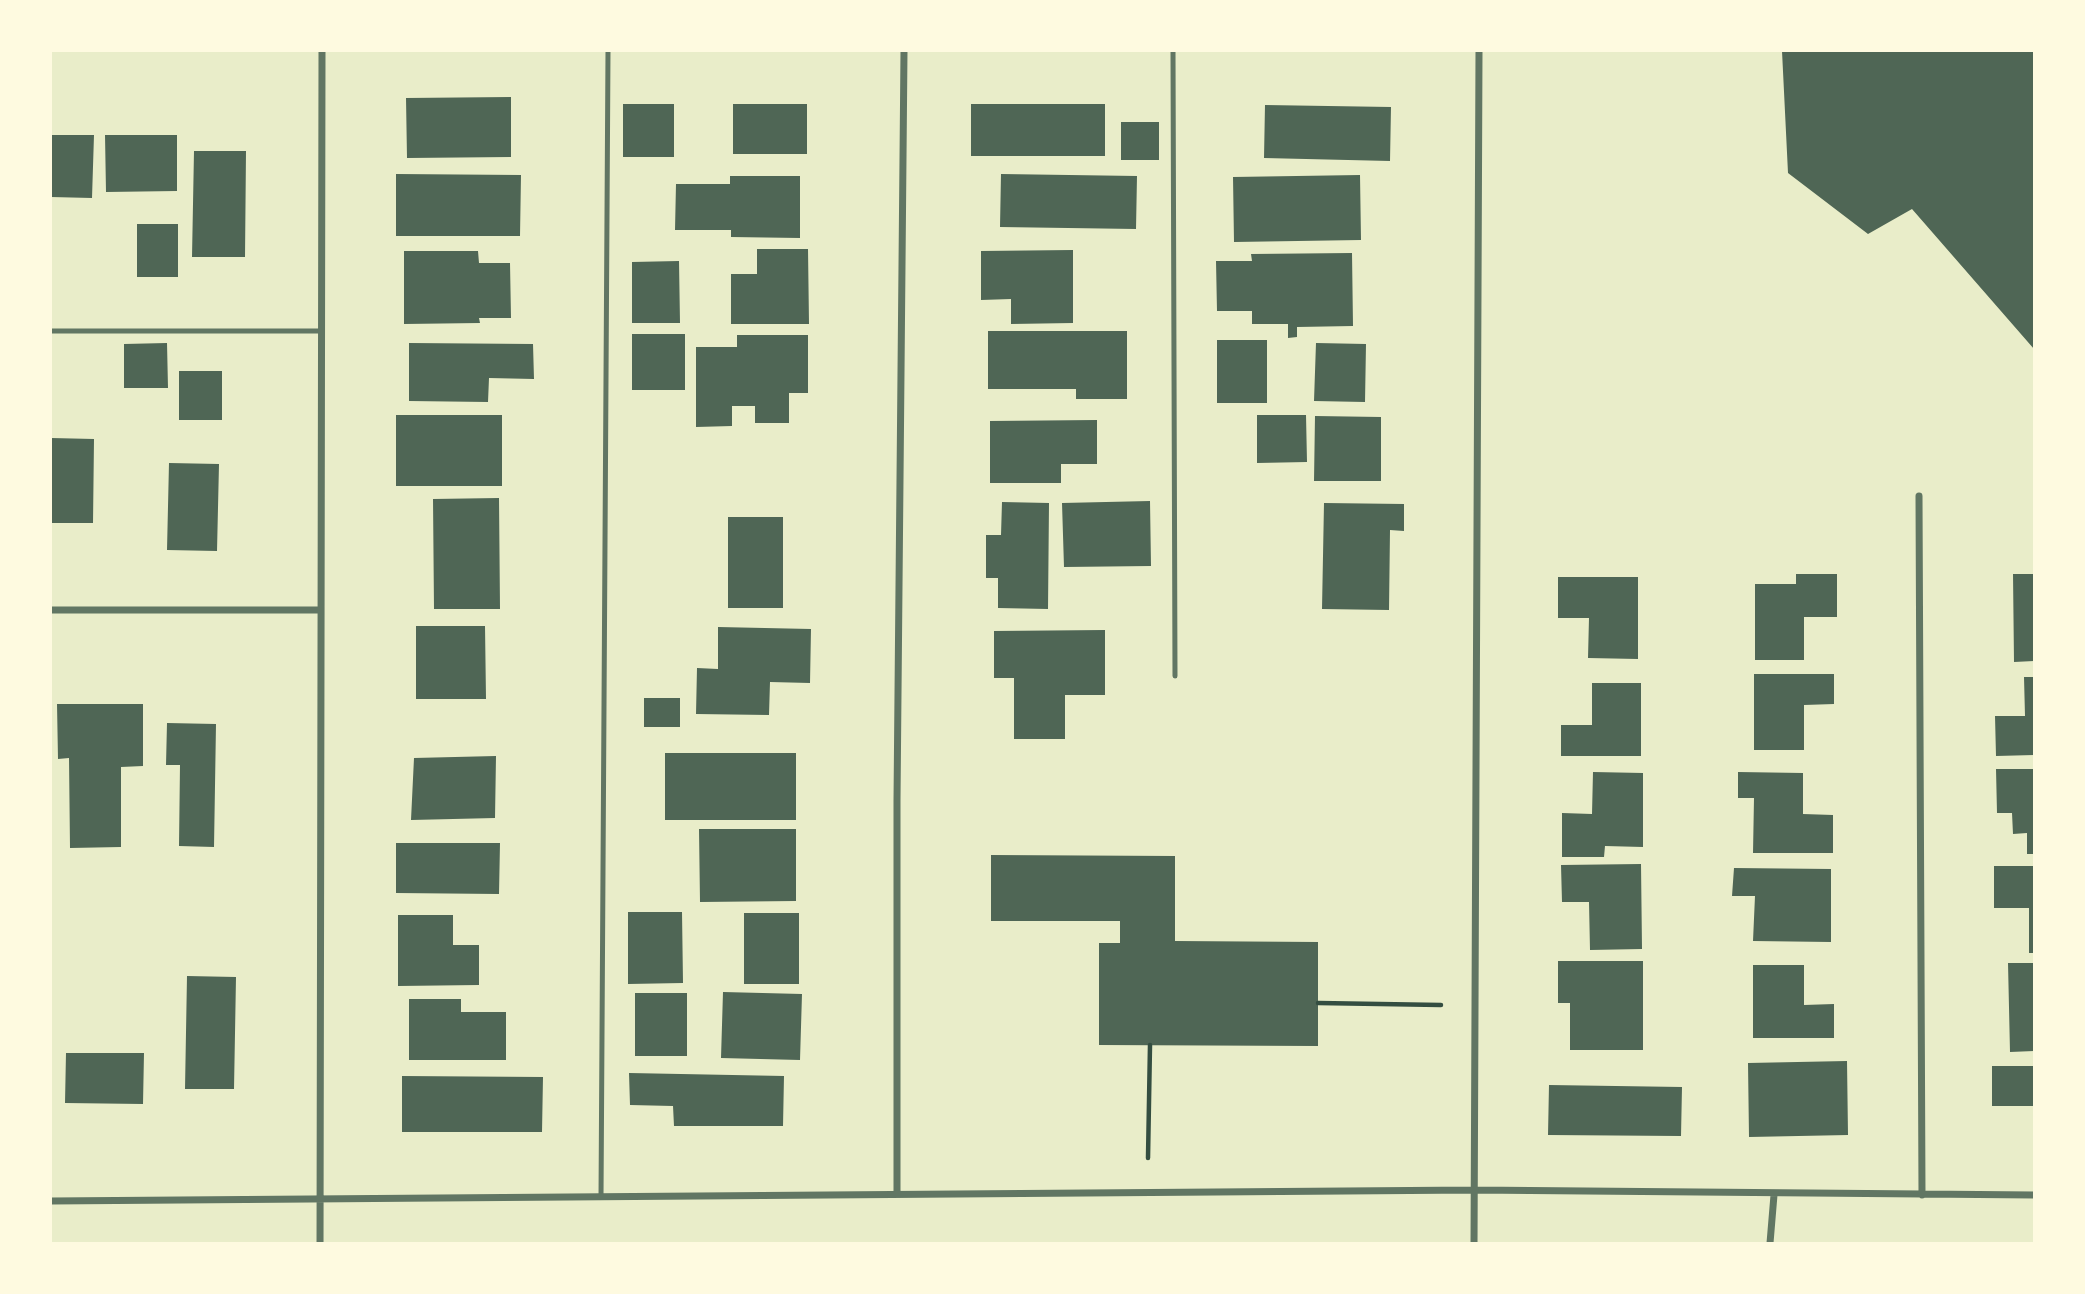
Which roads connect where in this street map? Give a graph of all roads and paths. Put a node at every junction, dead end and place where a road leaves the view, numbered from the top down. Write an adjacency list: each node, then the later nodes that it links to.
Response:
1 (321, 51): 7 (street)
2 (608, 51): 21 (lane)
3 (904, 51): 17 (street)
4 (1173, 51): 11 (lane)
5 (1479, 51): 16 (street)
6 (51, 331): 7 (lane)
7 (321, 331): 10 (street)
8 (1919, 496): 19 (street)
9 (51, 610): 10 (street)
10 (320, 610): 22 (street)
11 (1175, 676)
12 (1318, 1003): 13 (path)
13 (1441, 1005)
14 (1150, 1045): 15 (path)
15 (1148, 1158)
16 (1474, 1190): 17 (street); 18 (street); 25 (street)
17 (897, 1193): 21 (street)
18 (1774, 1195): 19 (street); 26 (street)
19 (1922, 1195): 20 (street)
20 (2034, 1195)
21 (601, 1196): 22 (street)
22 (320, 1199): 23 (street); 24 (street)
23 (51, 1201)
24 (320, 1243)
25 (1474, 1243)
26 (1770, 1243)

